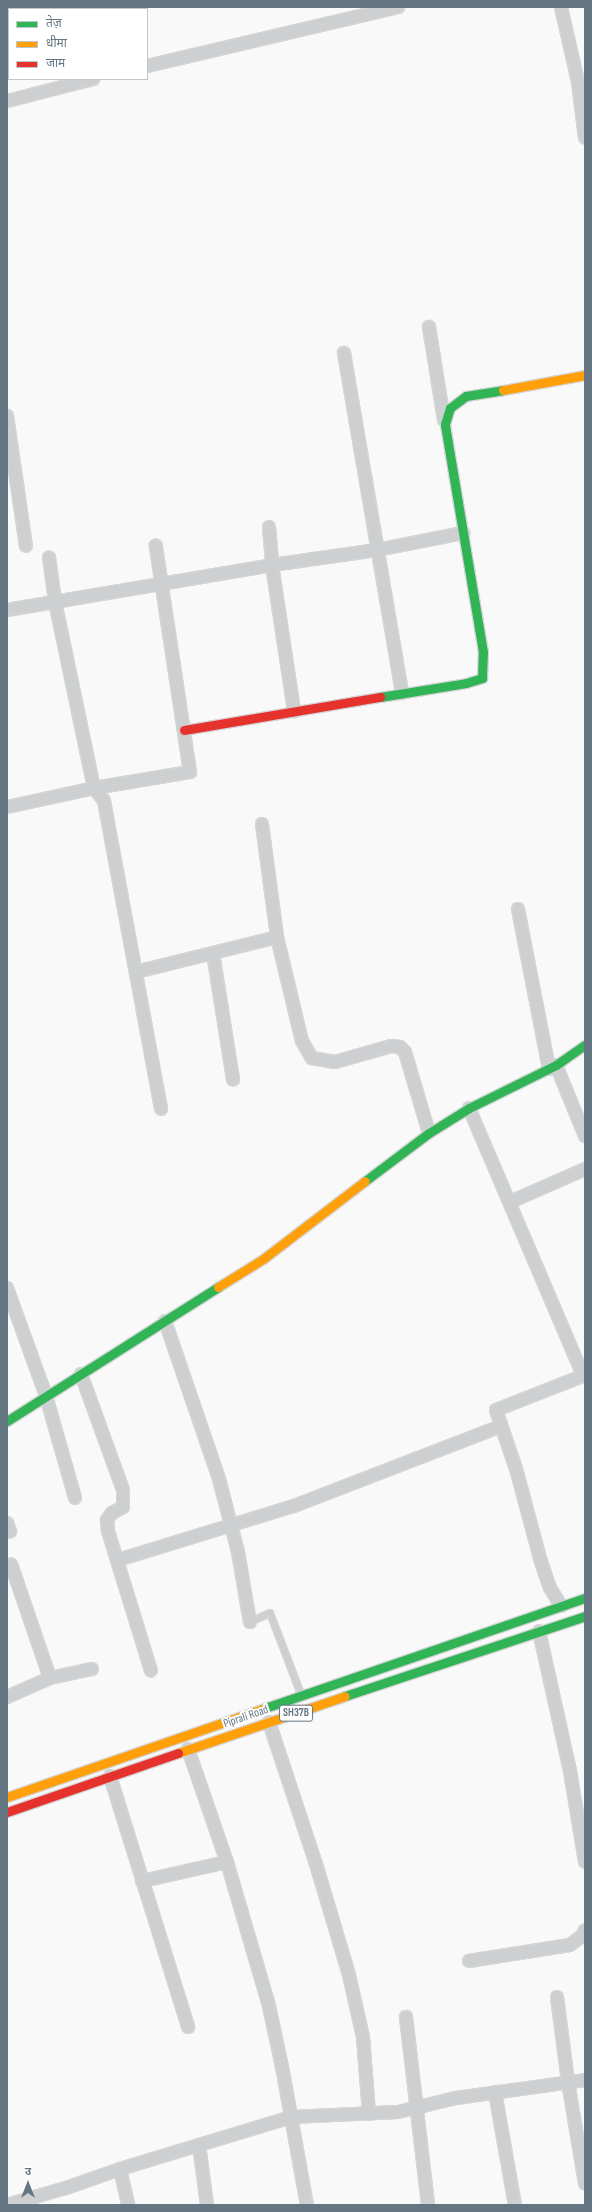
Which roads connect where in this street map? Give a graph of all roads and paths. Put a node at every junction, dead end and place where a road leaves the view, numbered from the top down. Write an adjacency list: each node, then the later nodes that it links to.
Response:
1 (398, 7): 3 (street)
2 (560, 7): 6 (street)
3 (148, 66)
4 (89, 80): 5 (street)
5 (7, 101)
6 (585, 138)
7 (430, 327): 11 (street)
8 (344, 353): 17 (street)
9 (585, 375): 11 (street)
10 (7, 416): 12 (street)
11 (445, 424): 14 (street)
12 (9, 446): 15 (street)
13 (269, 527): 19 (street)
14 (463, 533): 17 (street); 23 (street)
15 (26, 546)
16 (156, 546): 20 (street)
17 (377, 550): 19 (street); 23 (street)
18 (49, 557): 21 (street)
19 (272, 565): 20 (street); 24 (street)
20 (162, 585): 21 (street); 25 (street)
21 (55, 601): 22 (street); 26 (street)
22 (7, 610)
23 (402, 693): 24 (street)
24 (294, 711): 25 (street)
25 (184, 730): 26 (street)
26 (94, 788): 27 (street); 32 (street)
27 (7, 807)
28 (262, 824): 30 (street)
29 (518, 909): 34 (street)
30 (277, 937): 31 (street); 38 (street)
31 (213, 953): 32 (street); 35 (street)
32 (136, 972): 37 (street)
33 (585, 1045): 34 (street)
34 (553, 1067): 36 (street); 39 (street)
35 (232, 1079)
36 (469, 1108): 38 (street); 41 (street)
37 (161, 1109)
38 (429, 1133): 43 (street)
39 (585, 1136)
40 (585, 1169): 41 (street)
41 (510, 1202): 45 (street)
42 (7, 1288): 46 (street)
43 (165, 1321): 44 (street); 50 (street)
44 (82, 1374): 46 (street); 51 (street)
45 (584, 1375): 48 (street)
46 (46, 1396): 47 (street); 49 (street)
47 (7, 1421)
48 (501, 1426): 50 (street); 54 (street)
49 (76, 1498)
50 (231, 1527): 51 (street); 56 (street)
51 (118, 1560): 59 (street)
52 (11, 1564): 60 (street)
53 (585, 1598): 54 (street)
54 (561, 1606): 61 (street)
55 (585, 1616): 57 (street, Piprali Road / SH37B)
56 (250, 1622): 61 (lane)
57 (539, 1631): 63 (street, Piprali Road / SH37B); 69 (street)
58 (92, 1669): 60 (street)
59 (151, 1670)
60 (50, 1678): 62 (street)
61 (301, 1695): 66 (street)
62 (7, 1697)
63 (269, 1722): 64 (street, Piprali Road / SH37B); 80 (street)
64 (188, 1749): 65 (street, Piprali Road / SH37B); 68 (street)
65 (110, 1776): 67 (street, Piprali Road / SH37B); 70 (street)
66 (7, 1797)
67 (7, 1812)
68 (227, 1862): 70 (street); 81 (street)
69 (585, 1862)
70 (142, 1881): 75 (street)
71 (585, 1930): 72 (street)
72 (469, 1961)
73 (557, 1997): 77 (street)
74 (406, 2017): 79 (street)
75 (188, 2026)
76 (585, 2080): 77 (street)
77 (568, 2082): 78 (street); 84 (street)
78 (495, 2092): 79 (street); 91 (street)
79 (418, 2107): 80 (street); 90 (street)
80 (369, 2114): 81 (street)
81 (291, 2117): 82 (street); 89 (street)
82 (199, 2145): 83 (street); 88 (street)
83 (120, 2169): 85 (street); 87 (street)
84 (585, 2184)
85 (45, 2200): 86 (street)
86 (7, 2205)
87 (128, 2205)
88 (207, 2205)
89 (307, 2205)
90 (428, 2205)
91 (515, 2205)

